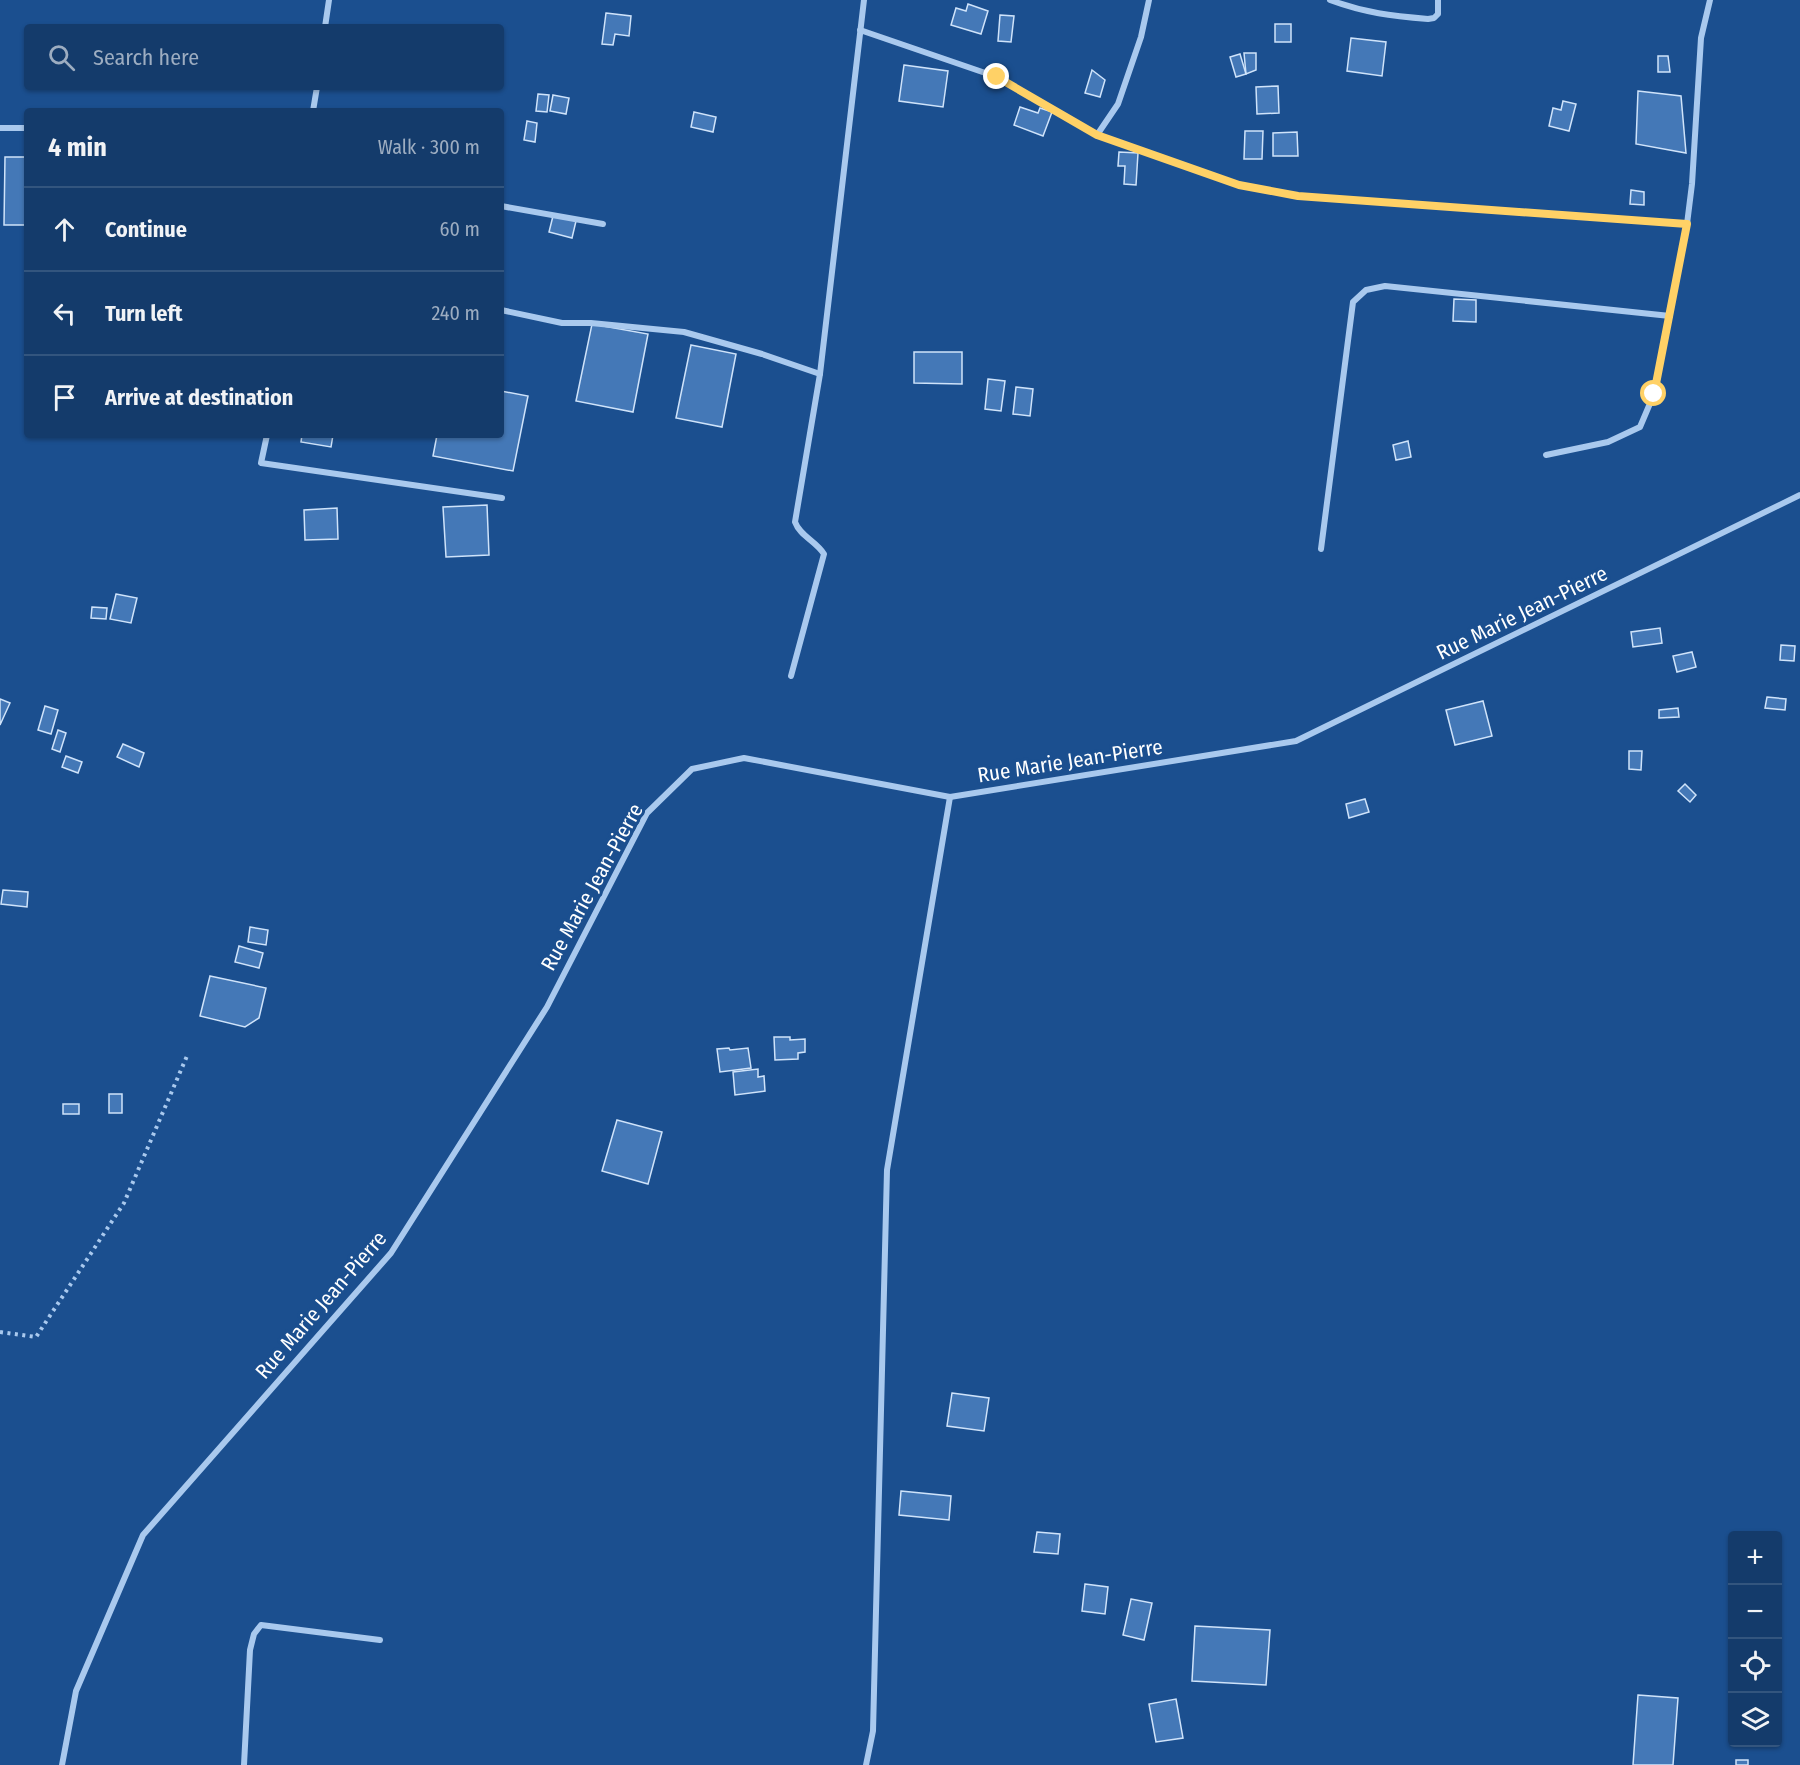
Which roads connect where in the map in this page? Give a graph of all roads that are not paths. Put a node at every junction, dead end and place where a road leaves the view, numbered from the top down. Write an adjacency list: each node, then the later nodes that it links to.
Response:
1 (329, 0): 7 (street)
2 (864, 0): 8 (street)
3 (1149, 0): 13 (street)
4 (1330, 0): 5 (street)
5 (1438, 0)
6 (1710, 0): 16 (street)
7 (325, 24)
8 (860, 30): 13 (street); 19 (street)
9 (316, 90): 10 (street)
10 (314, 108)
11 (0, 128): 12 (street)
12 (24, 128)
13 (1097, 135): 16 (street)
14 (504, 207): 15 (street)
15 (603, 224)
16 (1687, 224): 18 (street)
17 (504, 311): 19 (street)
18 (1670, 316): 21 (street); 24 (street)
19 (820, 374): 25 (street)
20 (266, 438): 23 (street)
21 (1546, 455)
22 (1800, 495): 26 (street, Rue Marie Jean-Pierre)
23 (502, 498)
24 (1321, 549)
25 (791, 676)
26 (950, 797): 28 (street, Rue Marie Jean-Pierre); 30 (street)
27 (380, 1640): 29 (street)
28 (62, 1765)
29 (244, 1765)
30 (866, 1765)

